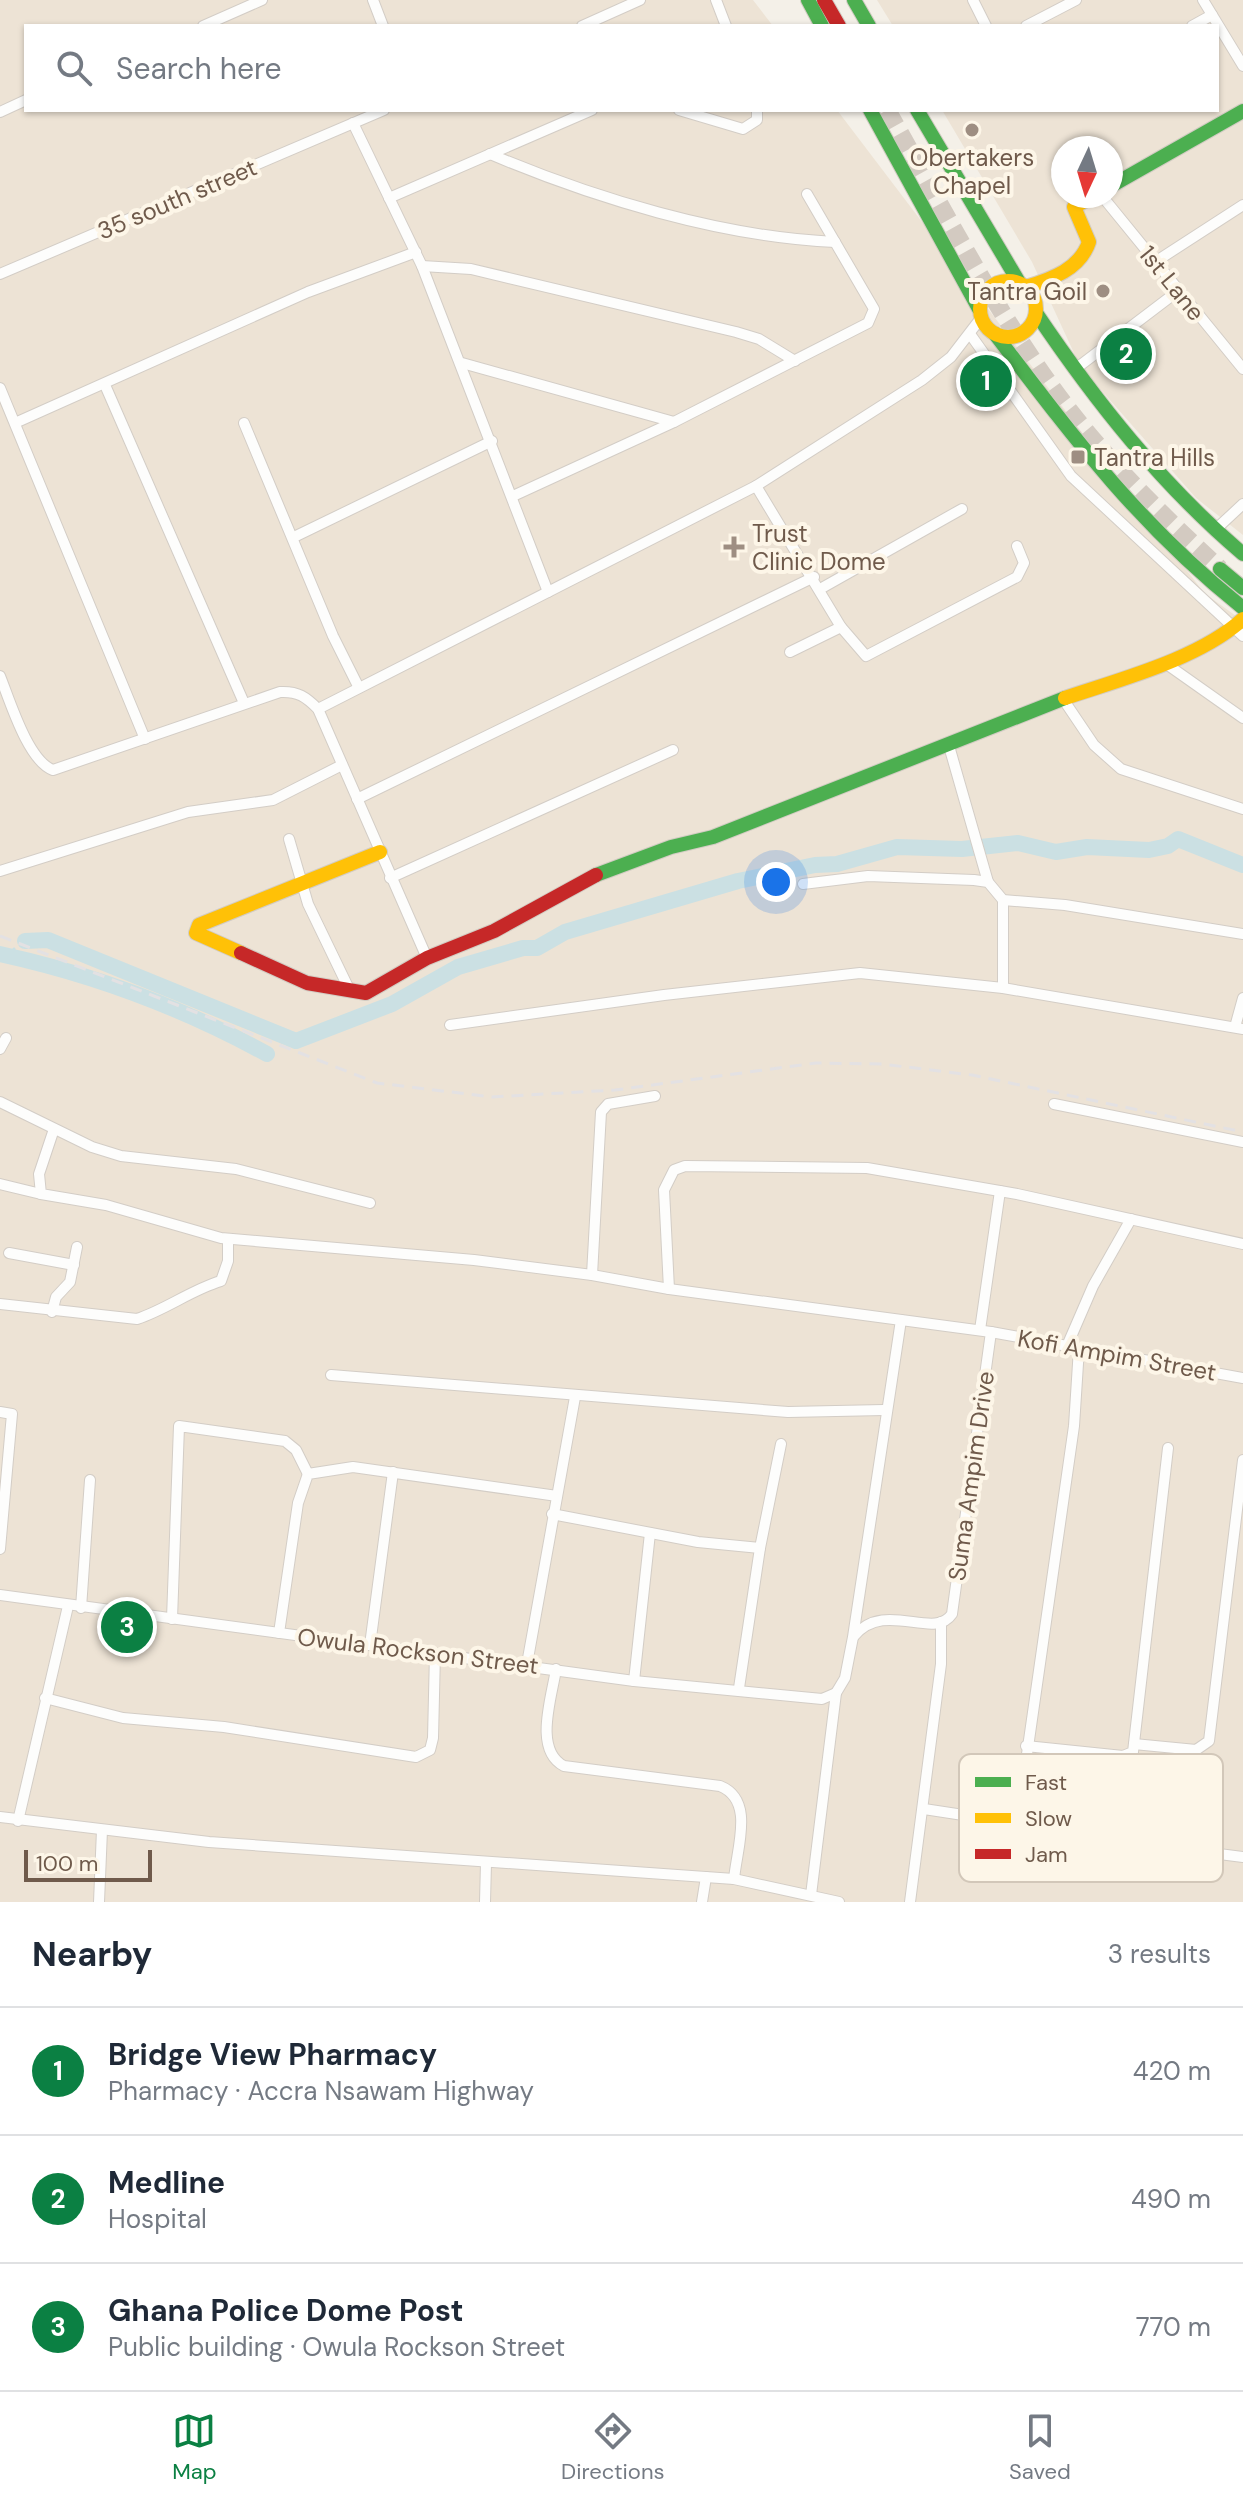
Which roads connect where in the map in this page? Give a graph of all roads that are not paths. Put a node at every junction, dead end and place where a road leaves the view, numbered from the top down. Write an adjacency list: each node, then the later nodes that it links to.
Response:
1 (262, 0): 13 (street)
2 (373, 0): 14 (street)
3 (640, 0): 15 (street)
4 (716, 0): 16 (street)
5 (808, 0): 17 (main road)
6 (824, 0): 18 (main road)
7 (837, 0): 19 (main road)
8 (854, 0): 20 (main road)
9 (973, 0): 21 (street)
10 (1076, 0): 22 (street)
11 (1203, 0): 12 (street)
12 (1212, 15): 23 (street); 24 (street)
13 (208, 24)
14 (382, 24)
15 (586, 24)
16 (725, 24)
17 (821, 24)
18 (838, 24)
19 (851, 24)
20 (868, 24)
21 (985, 24)
22 (1030, 24)
23 (1196, 24)
24 (1217, 24)
25 (1219, 27): 26 (street)
26 (1243, 66)
27 (24, 101): 29 (street)
28 (1243, 111): 38 (main road)
29 (0, 112)
30 (379, 112): 36 (street, 35 south street)
31 (587, 112): 37 (street)
32 (686, 112): 33 (street)
33 (757, 112)
34 (871, 112): 53 (main road)
35 (918, 112): 50 (main road)
36 (353, 123): 40 (street); 48 (street, 35 south street)
37 (490, 154): 40 (street); 44 (street)
38 (1123, 179)
39 (807, 194): 44 (street)
40 (389, 198): 45 (street)
41 (1074, 208): 49 (main road)
42 (1112, 208): 46 (street, 1st Lane)
43 (1241, 210): 46 (street)
44 (835, 242): 56 (street)
45 (416, 252): 47 (street); 60 (street)
46 (1155, 262): 51 (street, 1st Lane)
47 (422, 266): 56 (street); 57 (street)
48 (0, 274)
49 (1052, 279): 50 (main road); 52 (main road)
50 (1023, 285): 52 (main road); 53 (main road)
51 (1178, 291): 58 (street, 1st Lane); 59 (street)
52 (1036, 310): 54 (main road); 59 (main road)
53 (980, 314): 54 (main road); 55 (street)
54 (994, 334): 55 (street); 79 (main road)
55 (970, 338): 66 (street); 81 (street)
56 (795, 361): 62 (street)
57 (462, 363): 62 (street); 65 (street)
58 (1243, 369)
59 (1074, 370): 70 (main road)
60 (105, 385): 63 (street); 87 (street)
61 (0, 388): 63 (street)
62 (674, 422): 67 (street)
63 (15, 423): 90 (street)
64 (244, 423): 71 (street)
65 (492, 441): 67 (street); 71 (street)
66 (756, 486): 75 (street); 78 (street)
67 (513, 496): 78 (street)
68 (1243, 504): 70 (street)
69 (962, 509): 77 (street)
70 (1215, 530): 73 (main road)
71 (294, 537): 85 (street)
72 (1017, 546): 80 (street)
73 (1243, 554)
74 (1243, 573): 76 (main road)
75 (814, 577): 77 (street); 94 (street)
76 (1243, 588)
77 (820, 589): 80 (street)
78 (548, 592): 85 (street)
79 (1243, 608)
80 (841, 627): 82 (street)
81 (1240, 628): 83 (main road)
82 (790, 652)
83 (1165, 663): 86 (main road); 89 (street)
84 (0, 676): 90 (street)
85 (358, 686): 88 (street)
86 (1063, 699): 91 (main road); 95 (street)
87 (244, 703): 88 (street); 90 (street)
88 (318, 709): 93 (street)
89 (1243, 718)
90 (145, 739)
91 (949, 746): 100 (street); 105 (main road)
92 (673, 750): 99 (street)
93 (342, 765): 94 (street); 98 (street)
94 (357, 799): 97 (street)
95 (1243, 809)
96 (289, 839): 101 (street)
97 (380, 852): 99 (street); 101 (main road)
98 (0, 871)
99 (390, 878): 105 (street)
100 (988, 882): 102 (street); 103 (street)
101 (300, 884): 107 (street); 107 (main road)
102 (803, 884)
103 (1003, 900): 104 (street); 106 (street)
104 (1243, 934)
105 (427, 958): 107 (main road)
106 (1003, 988): 109 (street); 110 (street)
107 (350, 991)
108 (1243, 998): 110 (street)
109 (450, 1025)
110 (1239, 1028)
111 (6, 1038): 112 (street)
112 (0, 1049)
113 (655, 1096): 128 (street)
114 (0, 1102): 116 (street)
115 (1054, 1104): 117 (street)
116 (54, 1129): 120 (street); 121 (street)
117 (1243, 1142)
118 (0, 1184): 120 (street, Kofi Ampim Street)
119 (1000, 1191): 122 (street); 129 (street); 133 (street, Suma Ampim Drive)
120 (41, 1194): 123 (street, Kofi Ampim Street)
121 (370, 1203)
122 (1131, 1219): 124 (street); 134 (street)
123 (228, 1239): 128 (street, Kofi Ampim Street); 131 (street)
124 (1243, 1244)
125 (77, 1247): 127 (street)
126 (9, 1253): 127 (street)
127 (74, 1265): 131 (street)
128 (592, 1275): 129 (street, Kofi Ampim Street)
129 (669, 1289): 132 (street, Kofi Ampim Street)
130 (0, 1304): 131 (street)
131 (52, 1312)
132 (901, 1320): 133 (street, Kofi Ampim Street); 139 (street)
133 (986, 1331): 134 (street, Kofi Ampim Street); 156 (street, Suma Ampim Drive)
134 (1067, 1346): 135 (street, Kofi Ampim Street)
135 (1079, 1348): 137 (street, Kofi Ampim Street); 168 (street)
136 (331, 1375): 138 (street)
137 (1243, 1378)
138 (575, 1397): 139 (street); 147 (street)
139 (884, 1410): 158 (street)
140 (0, 1412): 151 (street)
141 (781, 1444): 150 (street)
142 (1168, 1448): 167 (street)
143 (1243, 1460): 167 (street)
144 (393, 1472): 145 (street); 147 (street); 159 (street)
145 (308, 1474): 155 (street); 157 (street)
146 (90, 1480): 154 (street)
147 (557, 1496): 148 (street)
148 (552, 1514): 149 (street); 161 (street)
149 (650, 1533): 150 (street); 163 (street)
150 (760, 1548): 164 (street)
151 (0, 1549)
152 (0, 1595): 153 (street, Owula Rockson Street)
153 (68, 1606): 154 (street, Owula Rockson Street); 166 (street)
154 (81, 1608): 155 (street, Owula Rockson Street)
155 (172, 1619): 157 (street, Owula Rockson Street)
156 (944, 1621): 158 (street); 172 (street, Suma Ampim Drive)
157 (279, 1633): 159 (street, Owula Rockson Street)
158 (853, 1637): 165 (street)
159 (370, 1645): 160 (street, Owula Rockson Street)
160 (435, 1653): 161 (street, Owula Rockson Street); 166 (street)
161 (527, 1664): 162 (street, Owula Rockson Street)
162 (556, 1669): 163 (street, Owula Rockson Street); 181 (street)
163 (634, 1681): 164 (street, Owula Rockson Street)
164 (739, 1688): 165 (street, Owula Rockson Street)
165 (836, 1693): 182 (street)
166 (45, 1698): 175 (street)
167 (1134, 1744): 171 (street)
168 (1026, 1746): 169 (street); 170 (street)
169 (1025, 1754)
170 (1104, 1754)
171 (1128, 1754)
172 (924, 1809): 173 (street); 187 (street, Suma Ampim Drive)
173 (959, 1814)
174 (0, 1817): 175 (street)
175 (18, 1821): 176 (street)
176 (102, 1830): 179 (street); 183 (street)
177 (1223, 1854): 178 (street)
178 (1243, 1857)
179 (486, 1863): 180 (street); 184 (street)
180 (706, 1877): 181 (street); 185 (street)
181 (734, 1879): 182 (street)
182 (811, 1895): 186 (street)
183 (99, 1902)
184 (485, 1902)
185 (702, 1902)
186 (839, 1902)
187 (910, 1902)

